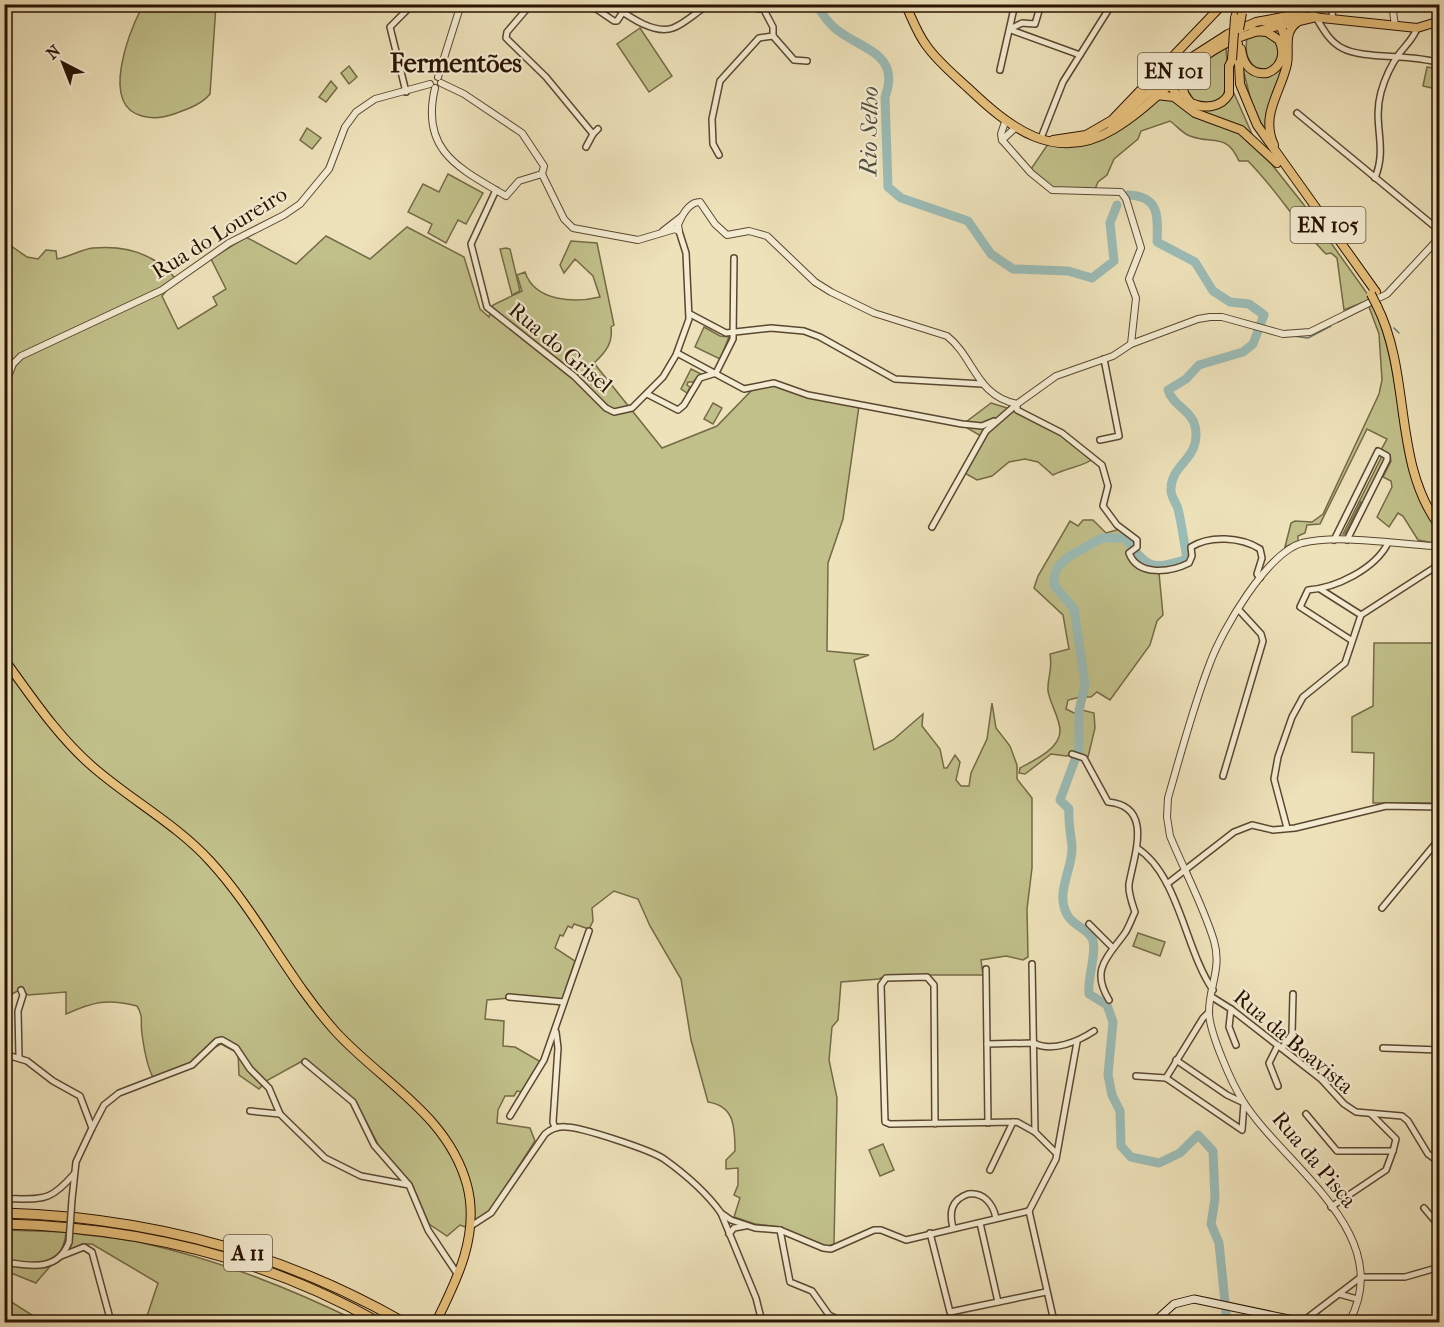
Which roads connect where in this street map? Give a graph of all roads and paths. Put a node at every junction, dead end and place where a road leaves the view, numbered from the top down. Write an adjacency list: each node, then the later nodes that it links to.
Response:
1 (413, 4): 43 (street)
2 (461, 4): 41 (street)
3 (531, 4): 50 (street)
4 (589, 4): 19 (street)
5 (611, 4): 19 (street)
6 (710, 4): 19 (street)
7 (746, 4): 17 (street)
8 (905, 4): 47 (main road, EN 101)
9 (1015, 4): 28 (street)
10 (1041, 4): 28 (street)
11 (1112, 4): 33 (street)
12 (1223, 4): 53 (highway)
13 (1306, 4): 20 (street)
14 (1333, 4): 21 (street)
15 (1392, 4): 26 (street)
16 (1435, 4): 24 (street)
17 (763, 7): 30 (street)
18 (1240, 10): 31 (highway, EN 101, bridge); 35 (highway, EN 101, bridge)
19 (623, 12)
20 (1317, 17): 21 (main road, EN 101); 22 (main road, EN 101); 23 (main road, EN 101); 34 (street)
21 (1332, 18): 26 (main road, EN 101)
22 (1262, 21): 25 (highway); 39 (main road, EN 101)
23 (1299, 21): 25 (main road, EN 101); 32 (highway)
24 (1439, 21): 27 (main road, EN 101)
25 (1281, 23): 29 (main road, EN 101); 32 (highway)
26 (1395, 26): 27 (main road, EN 101)
27 (1417, 28): 34 (street)
28 (1011, 29): 33 (street); 40 (street)
29 (1253, 31): 31 (highway); 38 (main road, EN 101)
30 (773, 36): 36 (street); 55 (street)
31 (1238, 44): 35 (highway, EN 101)
32 (1287, 46): 56 (highway)
33 (1080, 55): 51 (street)
34 (1398, 55): 37 (street); 58 (street)
35 (1234, 59): 38 (highway); 56 (highway, EN 101)
36 (807, 62)
37 (1440, 63)
38 (1192, 65): 42 (main road, EN 101)
39 (1177, 69): 42 (highway); 53 (main road, EN 101)
40 (1000, 70)
41 (436, 83): 43 (street, Rua do Loureiro); 57 (street); 59 (street)
42 (1168, 84): 44 (main road, EN 101); 45 (highway)
43 (406, 92): 73 (street, Rua do Loureiro)
44 (1156, 95): 45 (highway); 51 (main road, EN 101)
45 (1185, 104): 56 (highway)
46 (1297, 114): 58 (street)
47 (1005, 122): 48 (main road, EN 101); 52 (street)
48 (1015, 128): 51 (main road, EN 101); 52 (street)
49 (598, 129): 50 (street)
50 (592, 134): 54 (street)
51 (1041, 138): 53 (main road, EN 101)
52 (1002, 140): 68 (street)
53 (1053, 140)
54 (586, 147)
55 (719, 155)
56 (1279, 161): 65 (highway, EN 105)
57 (542, 174): 59 (street); 63 (street)
58 (1375, 178): 62 (street)
59 (496, 190): 74 (street, Rua do Grisel)
60 (683, 215): 61 (street, Rua do Grisel); 63 (street); 72 (street)
61 (680, 231): 63 (street); 66 (street, Rua do Grisel)
62 (1439, 231): 68 (street)
63 (657, 235)
64 (734, 258): 67 (street)
65 (1380, 305): 78 (highway, EN 105); 80 (highway, EN 105)
66 (690, 314): 67 (street); 69 (street, Rua do Grisel)
67 (732, 333): 71 (street); 72 (street)
68 (1131, 344): 70 (street)
69 (677, 353): 71 (street); 74 (street, Rua do Grisel)
70 (1104, 359): 75 (street); 77 (street)
71 (716, 374): 74 (street); 76 (street)
72 (982, 384): 75 (street)
73 (4, 387)
74 (647, 394)
75 (1017, 404): 76 (street); 86 (street)
76 (996, 420): 79 (street)
77 (1100, 440)
78 (1440, 519)
79 (932, 527)
80 (1440, 527)
81 (1334, 540): 82 (street); 82 (street); 86 (street)
82 (1347, 540): 83 (street)
83 (1388, 543): 84 (street); 87 (street)
84 (1440, 549)
85 (1440, 564): 89 (street)
86 (1260, 578): 88 (street)
87 (1320, 590): 89 (street); 90 (street)
88 (1239, 610): 93 (street); 98 (street)
89 (1361, 615): 90 (street)
90 (1351, 640): 95 (street)
91 (4, 659): 159 (main road)
92 (1072, 754): 97 (street)
93 (1223, 776)
94 (1440, 807): 95 (street)
95 (1287, 828): 98 (street)
96 (1440, 838): 100 (street)
97 (1137, 848): 99 (street); 103 (street)
98 (1185, 873): 99 (street); 107 (street)
99 (1167, 884): 107 (street)
100 (1382, 908)
101 (1089, 924): 103 (street)
102 (589, 931): 111 (street)
103 (1112, 947): 110 (street)
104 (1032, 964): 117 (street)
105 (986, 969): 118 (street)
106 (21, 990): 124 (street)
107 (1213, 994): 112 (street, Rua da Boavista); 113 (street)
108 (1293, 994): 120 (street)
109 (509, 997): 111 (street)
110 (1109, 1000)
111 (564, 1002): 115 (street)
112 (1231, 1009): 119 (street); 120 (street, Rua da Boavista)
113 (1209, 1012): 125 (street); 130 (street, Rua da Pisca)
114 (1094, 1031): 116 (street)
115 (556, 1032): 135 (street); 140 (street)
116 (1077, 1042): 117 (street); 143 (street)
117 (1034, 1043): 118 (street); 141 (street)
118 (987, 1044): 137 (street)
119 (1236, 1045)
120 (1280, 1047): 129 (street); 134 (street, Rua da Boavista)
121 (1383, 1048): 122 (street)
122 (1440, 1050)
123 (4, 1054): 124 (street)
124 (19, 1057): 139 (street)
125 (1176, 1060): 128 (street); 130 (street)
126 (305, 1062): 147 (street)
127 (1137, 1076): 128 (street)
128 (1166, 1078): 130 (street)
129 (1278, 1086)
130 (1244, 1103): 149 (street, Rua da Pisca)
131 (250, 1111): 132 (street)
132 (280, 1114): 139 (street); 147 (street)
133 (1306, 1114): 142 (street)
134 (1371, 1114): 142 (street); 144 (street, Rua da Boavista)
135 (510, 1116)
136 (1013, 1122): 137 (street); 141 (street); 145 (street)
137 (988, 1123): 138 (street)
138 (935, 1124): 138 (street)
139 (92, 1128): 146 (street)
140 (555, 1128): 153 (street); 159 (street)
141 (1035, 1132): 143 (street)
142 (1394, 1151): 149 (street)
143 (1056, 1153): 151 (street)
144 (1440, 1162)
145 (990, 1170)
146 (74, 1174): 148 (street); 165 (street, bridge)
147 (409, 1185): 168 (street)
148 (4, 1199)
149 (1331, 1207): 169 (street, Rua da Pisca)
150 (1425, 1208): 160 (street)
151 (1029, 1211): 154 (street); 170 (street)
152 (4, 1213): 181 (highway, A 11)
153 (721, 1213): 157 (street); 158 (street)
154 (996, 1218): 155 (street); 161 (street)
155 (980, 1223): 161 (street); 173 (street)
156 (4, 1224): 180 (highway, A 11)
157 (726, 1225): 158 (street); 164 (street)
158 (748, 1225): 162 (street); 164 (street)
159 (471, 1226): 168 (main road)
160 (1440, 1227)
161 (953, 1228): 163 (street)
162 (780, 1230): 163 (street); 177 (street)
163 (930, 1233): 173 (street)
164 (729, 1234): 182 (street)
165 (61, 1256): 166 (street); 179 (street)
166 (4, 1262)
167 (1440, 1267): 169 (street)
168 (458, 1275): 175 (main road)
169 (1361, 1277): 171 (street); 172 (street, Rua da Pisca)
170 (1046, 1292): 173 (street); 183 (street)
171 (1339, 1294): 172 (street); 178 (street)
172 (1357, 1299): 174 (street, Rua da Pisca)
173 (998, 1302)
174 (1354, 1315): 185 (street, Rua da Pisca); 186 (street, Rua da Pisca)
175 (437, 1319)
176 (1272, 1319): 178 (main road); 184 (main road)
177 (843, 1322)
178 (1303, 1322)
179 (111, 1323)
180 (378, 1323)
181 (403, 1323)
182 (762, 1323)
183 (1062, 1323)
184 (1154, 1323)
185 (1349, 1323)
186 (1354, 1323)

